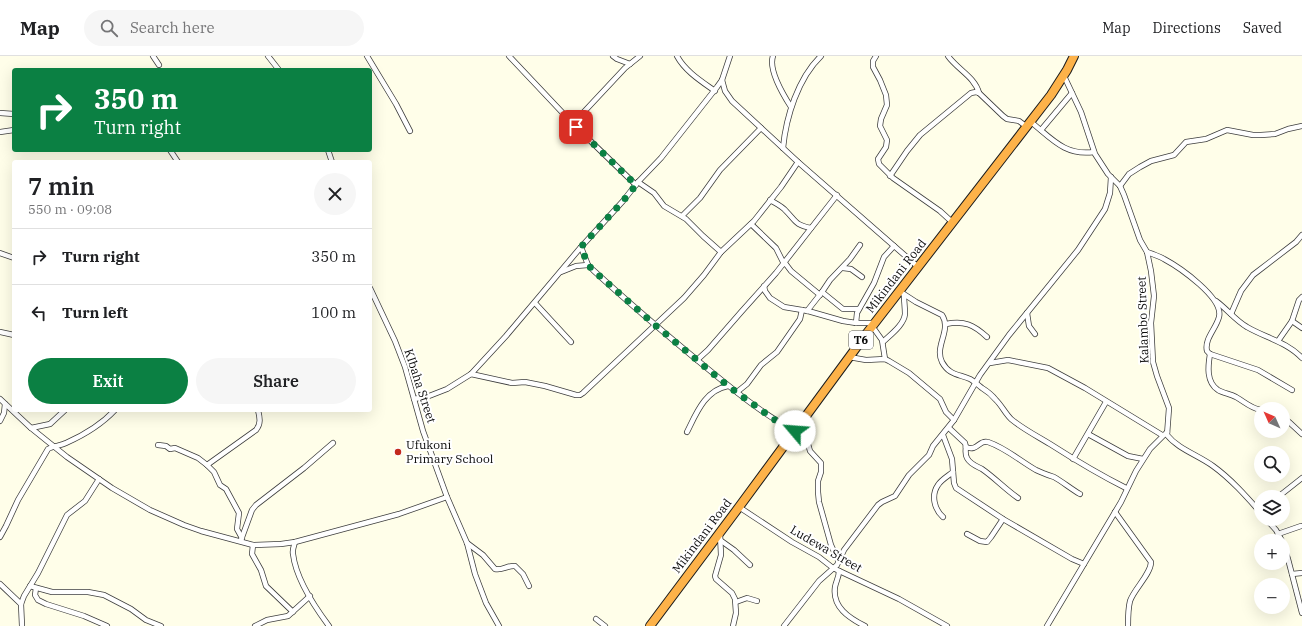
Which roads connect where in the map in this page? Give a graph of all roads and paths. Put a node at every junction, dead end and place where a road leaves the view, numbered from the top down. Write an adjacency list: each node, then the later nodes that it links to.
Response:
1 (153, 56): 15 (street)
2 (268, 56): 16 (street)
3 (367, 56): 31 (street)
4 (509, 56): 27 (street)
5 (613, 56): 14 (street)
6 (640, 56): 14 (street)
7 (676, 56): 19 (street)
8 (730, 56): 18 (street)
9 (773, 56): 22 (street)
10 (821, 56): 22 (street)
11 (876, 56): 40 (street)
12 (948, 56): 21 (street)
13 (1074, 56): 17 (highway, Mikindani Road / T6)
14 (630, 64): 27 (street)
15 (159, 65)
16 (277, 68)
17 (1064, 76): 20 (street, Kalambo Street); 25 (highway, Mikindani Road / T6)
18 (722, 80): 19 (street); 28 (street)
19 (715, 91): 42 (street)
20 (1072, 93): 30 (street); 36 (street, Kalambo Street)
21 (979, 94): 25 (street); 40 (street)
22 (791, 107): 33 (street)
23 (0, 114): 24 (street)
24 (12, 114)
25 (1029, 124): 30 (street); 47 (highway, Mikindani Road / T6)
26 (1302, 126): 43 (street)
27 (577, 128): 42 (street)
28 (761, 128): 33 (street); 46 (street)
29 (12, 130): 32 (street)
30 (1041, 130): 36 (street)
31 (410, 131)
32 (0, 132)
33 (783, 148): 39 (street)
34 (171, 152): 37 (street)
35 (175, 152): 37 (street)
36 (1094, 152): 41 (street, Kalambo Street)
37 (174, 156): 38 (street)
38 (177, 160)
39 (798, 162): 44 (street); 45 (street)
40 (890, 176): 47 (street)
41 (1111, 177): 43 (street, Kalambo Street); 73 (street)
42 (637, 183): 46 (street); 53 (street)
43 (1120, 186): 55 (street, Kalambo Street)
44 (837, 195): 49 (street); 52 (street)
45 (770, 200): 48 (street); 49 (street)
46 (682, 216): 54 (street)
47 (952, 222): 60 (highway, Mikindani Road / T6)
48 (751, 224): 54 (street); 58 (street)
49 (811, 228): 58 (street)
50 (1302, 235): 74 (street)
51 (860, 245): 61 (street)
52 (894, 246): 60 (street); 71 (street)
53 (581, 247): 59 (street); 62 (street)
54 (721, 252): 79 (street)
55 (1147, 252): 69 (street); 117 (street, Kalambo Street)
56 (0, 253): 57 (street)
57 (12, 257)
58 (784, 263): 64 (street); 67 (street)
59 (588, 265): 62 (street); 79 (street)
60 (917, 266): 66 (highway, Mikindani Road / T6)
61 (842, 268): 63 (street); 67 (street)
62 (560, 272): 70 (street)
63 (862, 277)
64 (764, 286): 72 (street); 92 (street)
65 (372, 292): 100 (street, KIbaha Street)
66 (902, 293): 77 (highway, Mikindani Road / T6); 78 (street); 87 (street)
67 (821, 294): 71 (street); 72 (street)
68 (1302, 297): 75 (street)
69 (1214, 300): 74 (street); 88 (street)
70 (535, 303): 86 (street); 94 (street)
71 (858, 309): 76 (street)
72 (804, 310): 76 (street); 98 (street)
73 (1027, 313): 82 (street); 93 (street)
74 (1231, 314): 85 (street)
75 (1292, 321): 80 (street); 85 (street)
76 (856, 323): 77 (street)
77 (873, 324): 87 (street); 89 (highway, Mikindani Road / T6)
78 (946, 324): 84 (street); 95 (street)
79 (655, 325): 92 (street); 94 (street)
80 (1302, 328)
81 (0, 332): 83 (street)
82 (1035, 334)
83 (12, 335)
84 (987, 337)
85 (1278, 341): 90 (street)
86 (571, 342)
87 (883, 342): 91 (street)
88 (1210, 354): 97 (street); 103 (street)
89 (849, 357): 91 (street); 111 (highway, Mikindani Road / T6)
90 (1302, 358)
91 (885, 359): 109 (street)
92 (697, 360): 96 (street)
93 (990, 362): 95 (street); 101 (street)
94 (471, 374): 100 (street)
95 (976, 383): 109 (street); 126 (street)
96 (728, 386): 98 (street); 116 (street)
97 (1292, 390)
98 (737, 392): 115 (street)
99 (0, 399): 102 (street)
100 (414, 399): 135 (street, KIbaha Street)
101 (1106, 402): 118 (street); 121 (street)
102 (5, 404): 104 (street); 110 (street)
103 (1254, 407)
104 (12, 411)
105 (13, 412): 113 (street)
106 (63, 412): 113 (street)
107 (111, 412): 125 (street)
108 (258, 412): 128 (street)
109 (954, 420): 114 (street)
110 (0, 421)
111 (802, 422): 115 (highway, Mikindani Road / T6); 152 (street)
112 (1290, 423): 119 (street)
113 (30, 428): 125 (street)
114 (949, 428): 120 (street); 124 (street)
115 (795, 431): 138 (highway, Mikindani Road / T6)
116 (687, 432)
117 (1166, 432): 121 (street); 137 (street)
118 (1088, 434): 126 (street); 127 (street)
119 (1302, 434)
120 (943, 435): 129 (street); 152 (street)
121 (1162, 436): 127 (street)
122 (333, 443): 148 (street)
123 (158, 445): 128 (street)
124 (966, 447): 134 (street); 136 (street)
125 (55, 448): 131 (street); 146 (street)
126 (1073, 459): 132 (street)
127 (1143, 459): 132 (street)
128 (207, 465): 148 (street)
129 (953, 472): 140 (street); 141 (street)
130 (1302, 478): 133 (street)
131 (99, 479): 148 (street); 161 (street)
132 (1126, 488): 139 (street)
133 (1287, 490)
134 (1080, 494)
135 (447, 496): 149 (street); 150 (street, KIbaha Street)
136 (1018, 498)
137 (1254, 505)
138 (739, 507): 147 (highway, Mikindani Road / T6); 155 (street, Ludewa Street)
139 (1115, 512): 154 (street); 184 (street)
140 (943, 517)
141 (1003, 519): 144 (street); 154 (street)
142 (1272, 526): 145 (street)
143 (1301, 526): 145 (street)
144 (967, 534)
145 (1278, 534)
146 (0, 536)
147 (720, 536): 153 (street); 166 (street); 178 (highway, Mikindani Road / T6)
148 (241, 540): 151 (street)
149 (295, 542): 151 (street); 164 (street)
150 (467, 543): 162 (street); 176 (street, KIbaha Street)
151 (253, 545): 168 (street)
152 (838, 560): 155 (street)
153 (750, 564)
154 (1084, 564): 183 (street)
155 (834, 568): 157 (street, Ludewa Street); 180 (street)
156 (1290, 568): 159 (street)
157 (840, 571): 181 (street); 182 (street, Ludewa Street)
158 (1302, 573): 159 (street)
159 (1292, 574): 169 (street)
160 (0, 584): 167 (street)
161 (30, 586): 163 (street); 167 (street)
162 (529, 586)
163 (36, 588): 172 (street); 173 (street)
164 (310, 596): 168 (street); 175 (street)
165 (757, 601): 166 (street)
166 (736, 602): 179 (street)
167 (21, 604): 171 (street)
168 (293, 612): 174 (street)
169 (1302, 613)
170 (596, 619): 177 (street)
171 (22, 626)
172 (107, 626)
173 (160, 626)
174 (255, 626)
175 (329, 626)
176 (499, 626)
177 (605, 626)
178 (650, 626)
179 (733, 626)
180 (784, 626)
181 (865, 626)
182 (947, 626)
183 (1047, 626)
184 (1128, 626)

